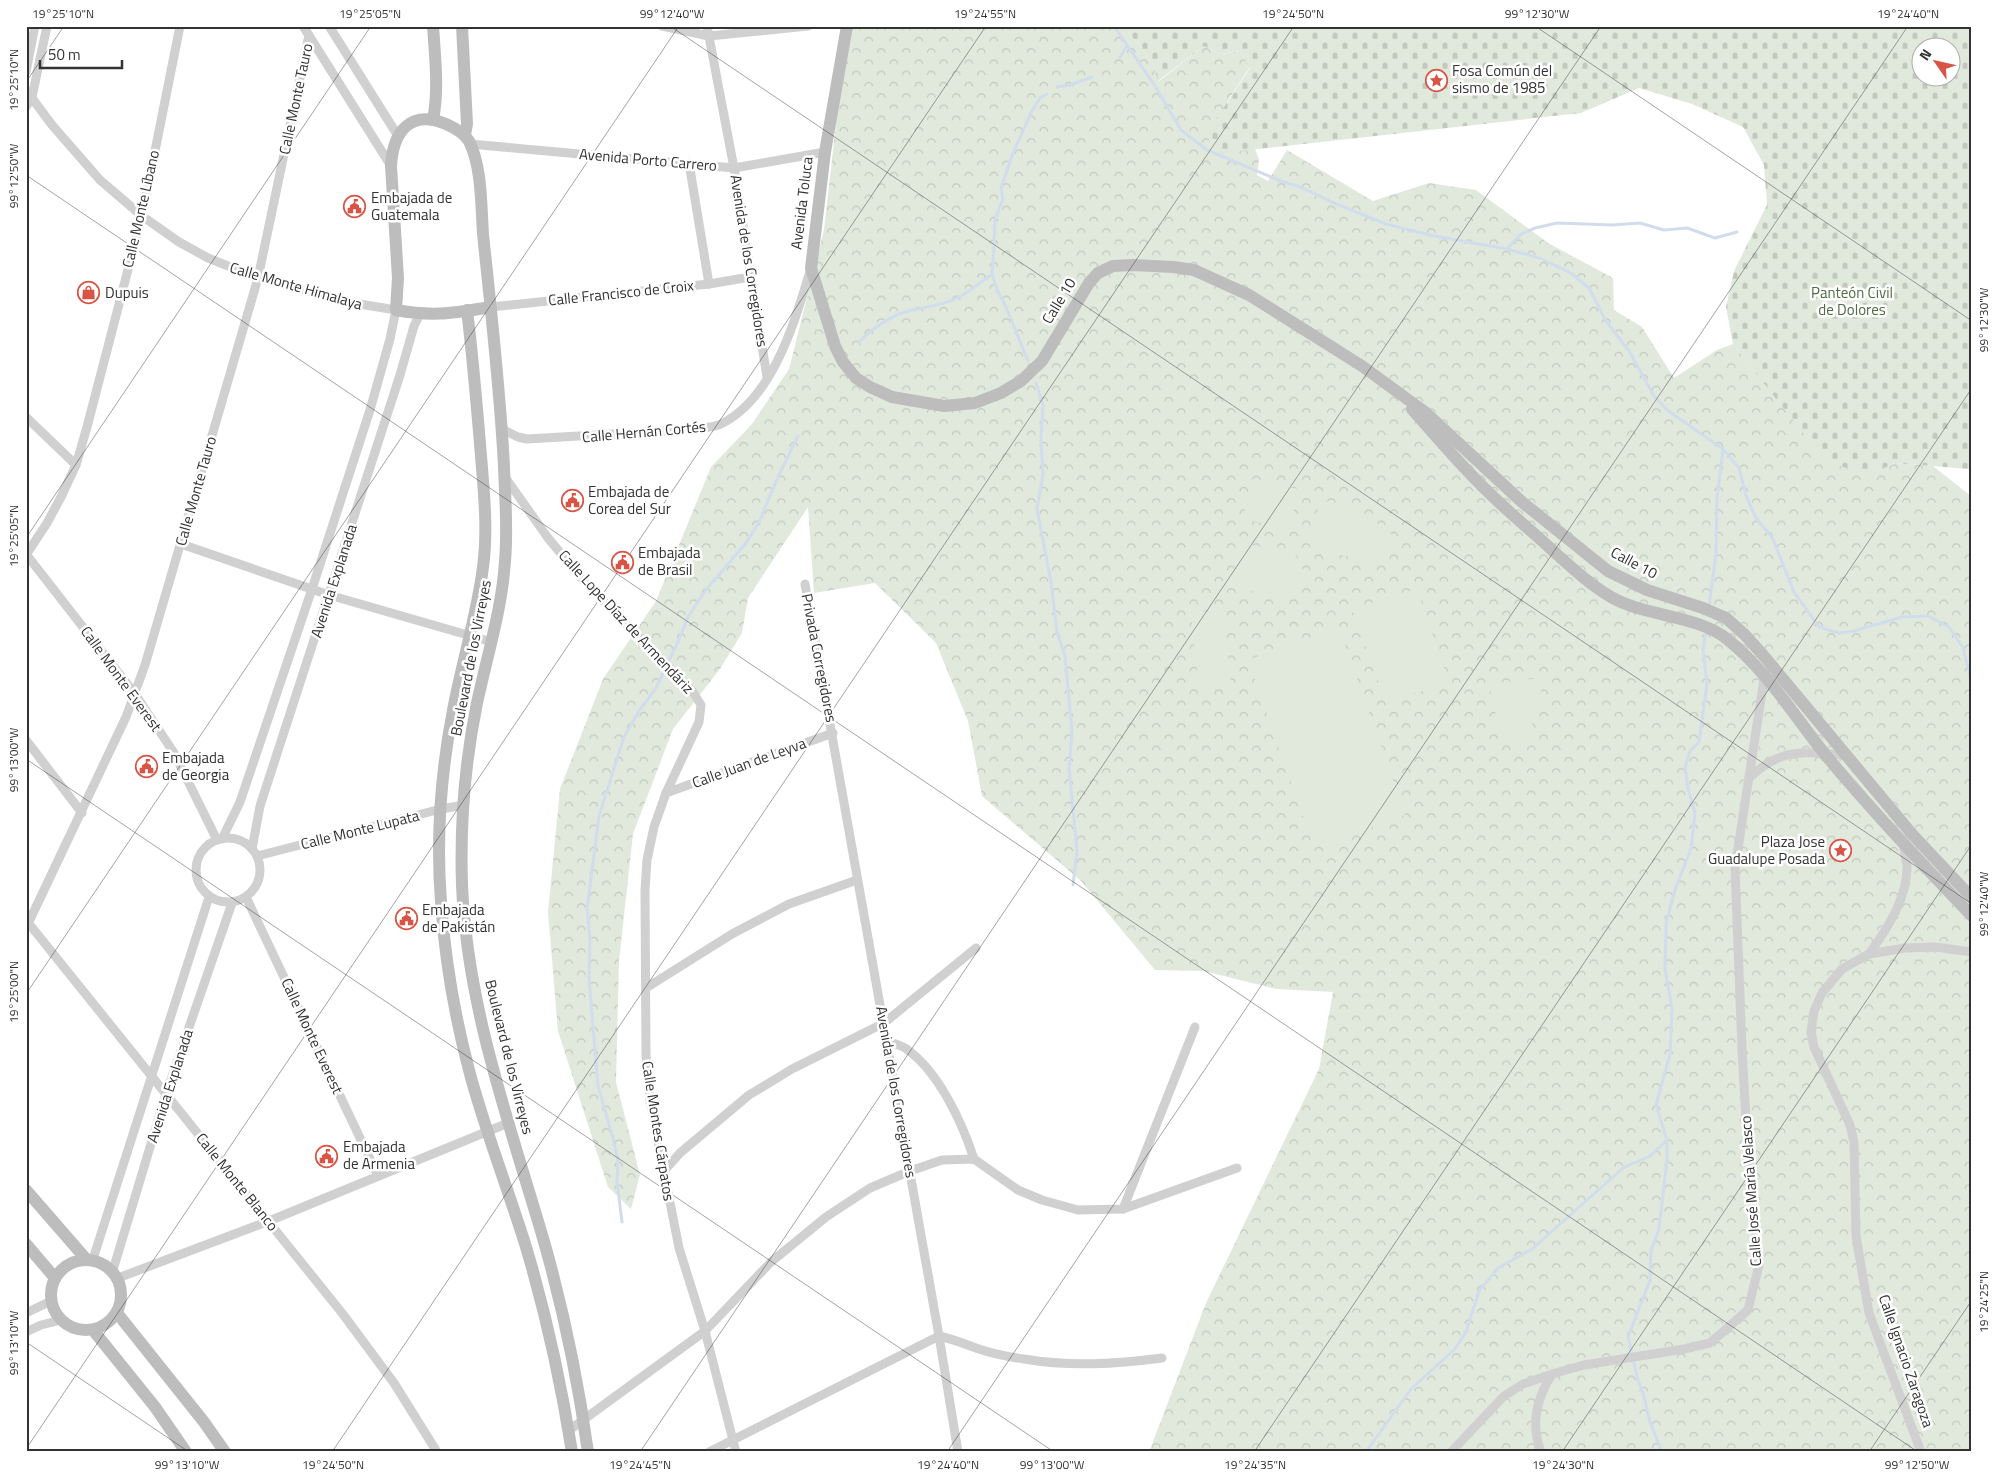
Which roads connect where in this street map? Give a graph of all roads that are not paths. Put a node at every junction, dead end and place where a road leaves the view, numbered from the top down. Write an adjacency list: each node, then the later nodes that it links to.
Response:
1 (35, 26): 14 (street)
2 (47, 26): 15 (street)
3 (180, 26): 24 (street, Calle Monte Líbano)
4 (303, 26): 12 (street)
5 (329, 26): 18 (street)
6 (434, 26): 17 (street)
7 (462, 26): 19 (street)
8 (662, 26): 13 (street)
9 (707, 26): 13 (street, Avenida de los Corregidores)
10 (808, 26): 13 (street)
11 (847, 26): 20 (street, Avenida Toluca)
12 (309, 35): 22 (street); 27 (street, Calle Monte Tauro)
13 (709, 36): 23 (street, Avenida de los Corregidores)
14 (26, 72)
15 (29, 94): 16 (street); 24 (street, Calle Monte Himalaya)
16 (26, 107)
17 (433, 120): 18 (street); 19 (street)
18 (398, 136): 22 (street)
19 (468, 140): 21 (street, Avenida Porto Carrero); 29 (street, Boulevard de los Virreyes)
20 (825, 152): 23 (street, Avenida Porto Carrero); 25 (street, Avenida Toluca)
21 (690, 163): 23 (street, Avenida Porto Carrero); 28 (street)
22 (391, 166): 30 (street)
23 (734, 168): 26 (street, Avenida de los Corregidores)
24 (142, 216): 27 (street, Calle Monte Himalaya); 37 (street, Calle Monte Líbano)
25 (811, 268): 33 (street, Avenida Toluca); 34 (street, Calle 10)
26 (750, 277): 28 (street, Calle Francisco de Croix); 33 (street, Avenida de los Corregidores)
27 (258, 278): 30 (street, Calle Monte Himalaya); 39 (street, Calle Monte Tauro)
28 (708, 284): 29 (street, Calle Francisco de Croix)
29 (490, 306): 31 (street); 36 (street, Boulevard de los Virreyes)
30 (396, 310): 32 (street); 42 (street, Avenida Explanada)
31 (467, 310): 32 (street); 44 (street, Boulevard de los Virreyes)
32 (420, 314): 43 (street, Avenida Explanada)
33 (767, 377): 36 (street, Calle Hernán Cortés)
34 (1401, 396): 46 (street, Calle 10); 47 (street, Calle 10)
35 (26, 417): 37 (street)
36 (502, 429): 38 (street, Boulevard de los Virreyes)
37 (76, 465): 40 (street, Calle Monte Líbano)
38 (504, 477): 45 (street, Boulevard de los Virreyes); 49 (street, Calle Lope Díaz de Armendáriz)
39 (181, 544): 42 (street); 48 (street, Calle Monte Tauro)
40 (26, 555): 48 (street, Calle Monte Everest)
41 (806, 584): 50 (street, Privada Corregidores)
42 (312, 589): 43 (street); 60 (street, Avenida Explanada)
43 (329, 595): 44 (street); 62 (street, Avenida Explanada)
44 (470, 637): 45 (street); 57 (street, Boulevard de los Virreyes)
45 (492, 642): 56 (street, Boulevard de los Virreyes)
46 (1767, 660): 47 (street, Calle José María Velasco); 53 (street, Calle 10)
47 (1765, 677): 52 (street, Calle 10); 54 (street, Calle José María Velasco)
48 (135, 694): 58 (street, Calle Monte Tauro); 60 (street, Calle Monte Everest)
49 (699, 722): 55 (street, Calle Montes Cárpatos)
50 (833, 732): 55 (street, Calle Juan de Leyva); 63 (street, Avenida de los Corregidores)
51 (26, 740): 58 (street)
52 (1825, 753): 53 (street); 54 (street); 61 (street)
53 (1845, 755): 59 (street)
54 (1749, 778): 102 (street, Calle José María Velasco)
55 (666, 793): 73 (street, Calle Montes Cárpatos)
56 (464, 805): 57 (street, Calle Monte Lupata); 79 (street, Boulevard de los Virreyes)
57 (441, 809): 62 (street, Calle Monte Lupata); 80 (street, Boulevard de los Virreyes)
58 (82, 813): 69 (street, Calle Monte Tauro)
59 (1911, 833): 61 (street); 66 (street)
60 (220, 839): 62 (street); 64 (street)
61 (1903, 846): 68 (street); 72 (street, Calle Ignacio Zaragoza)
62 (255, 852): 65 (street)
63 (857, 880): 73 (street); 74 (street, Avenida de los Corregidores)
64 (209, 897): 67 (street); 77 (street, Avenida Explanada)
65 (246, 897): 67 (street); 85 (street, Calle Monte Everest)
66 (1972, 898)
67 (232, 902): 78 (street, Avenida Explanada)
68 (1972, 916)
69 (27, 924): 77 (street, Calle Monte Blanco)
70 (976, 948): 74 (street)
71 (1972, 952): 72 (street, Calle Ignacio Zaragoza)
72 (1869, 954): 116 (street, Calle Ignacio Zaragoza)
73 (646, 988): 84 (street, Calle Montes Cárpatos)
74 (884, 1023): 76 (street, Avenida de los Corregidores); 84 (street)
75 (1195, 1027): 87 (street)
76 (887, 1041): 81 (street); 83 (street, Avenida de los Corregidores)
77 (151, 1075): 78 (street, Calle Monte Blanco); 90 (street, Avenida Explanada)
78 (166, 1094): 88 (street, Calle Monte Blanco); 91 (street, Avenida Explanada)
79 (508, 1123): 80 (street); 103 (street, Boulevard de los Virreyes)
80 (488, 1132): 85 (street); 104 (street, Boulevard de los Virreyes)
81 (974, 1159): 83 (street); 87 (street)
82 (1237, 1168): 87 (street)
83 (910, 1171): 98 (street); 100 (street, Avenida de los Corregidores)
84 (663, 1172): 98 (street, Calle Montes Cárpatos)
85 (378, 1176): 88 (street)
86 (26, 1190): 90 (street)
87 (1123, 1209)
88 (269, 1222): 91 (street); 108 (street, Calle Monte Blanco)
89 (26, 1244): 92 (street)
90 (89, 1259): 91 (street); 92 (street)
91 (115, 1274): 95 (street)
92 (55, 1278): 93 (street)
93 (51, 1301): 94 (street); 96 (street)
94 (26, 1312)
95 (117, 1313): 97 (street); 107 (street)
96 (61, 1320): 97 (street); 99 (street)
97 (93, 1330): 106 (street)
98 (705, 1331): 103 (street); 105 (street, Calle Montes Cárpatos)
99 (26, 1332)
100 (940, 1336): 101 (street); 105 (street); 113 (street, Avenida de los Corregidores)
101 (1162, 1358)
102 (1552, 1374): 114 (street, Calle José María Velasco); 115 (street)
103 (584, 1421): 104 (street); 110 (street, Boulevard de los Virreyes)
104 (568, 1431): 109 (street, Boulevard de los Virreyes)
105 (734, 1439): 111 (street); 112 (street, Calle Montes Cárpatos)
106 (186, 1452)
107 (225, 1452)
108 (437, 1452)
109 (572, 1452)
110 (588, 1452)
111 (709, 1452)
112 (736, 1452)
113 (958, 1452)
114 (1451, 1452)
115 (1541, 1452)
116 (1921, 1452)

